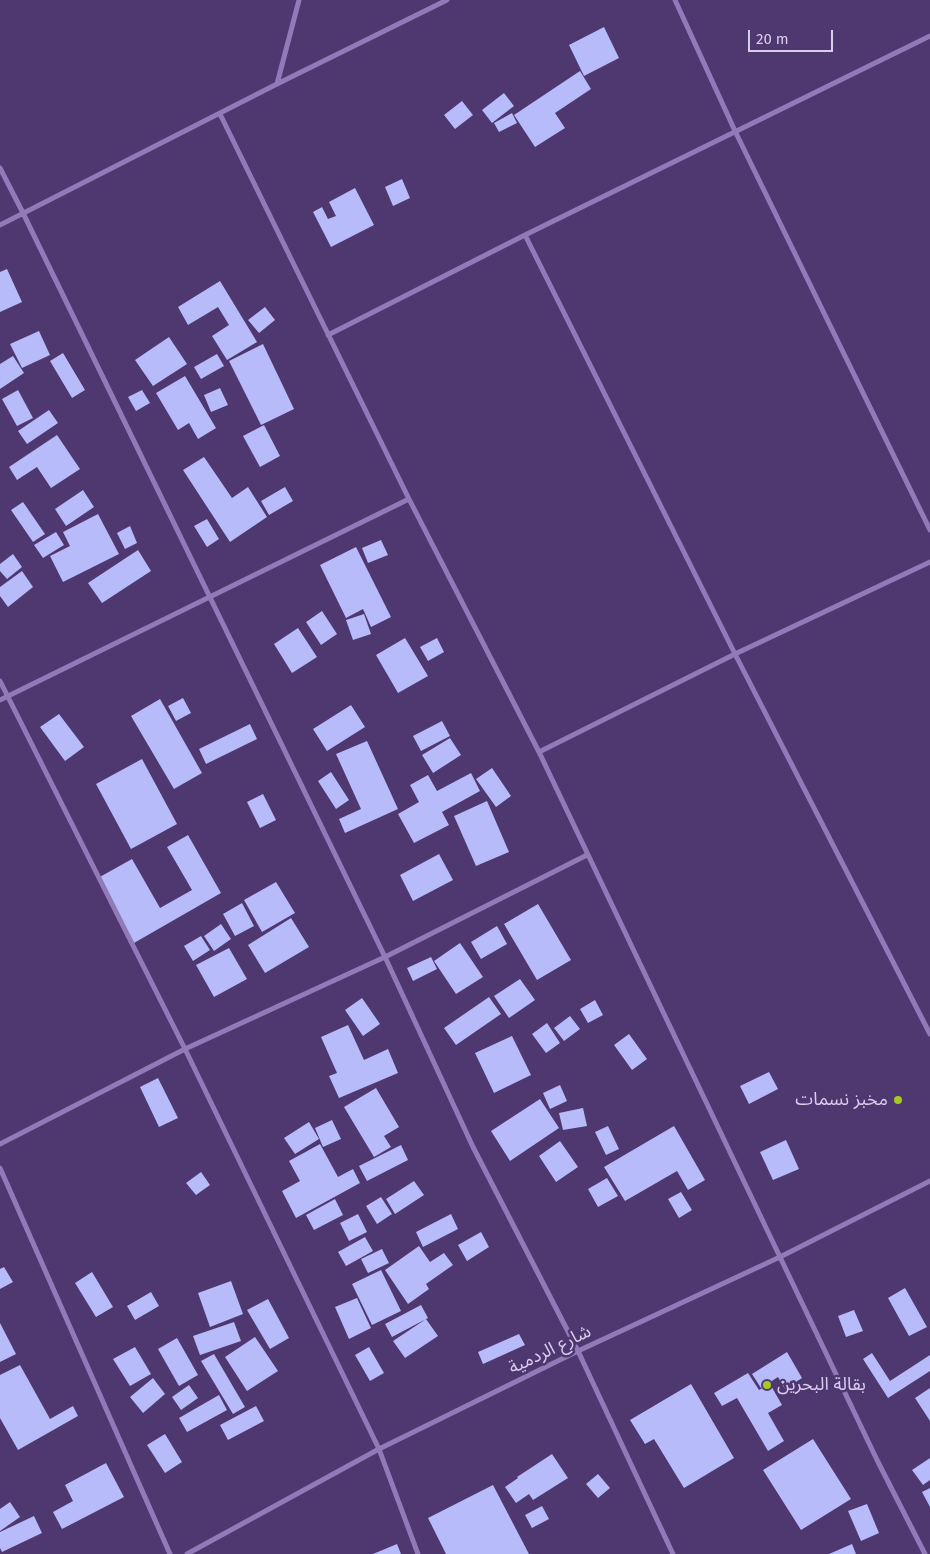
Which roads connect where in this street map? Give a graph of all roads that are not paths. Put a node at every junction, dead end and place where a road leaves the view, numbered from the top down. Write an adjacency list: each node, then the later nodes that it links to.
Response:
1 (299, 0): 5 (street)
2 (447, 0): 5 (street)
3 (675, 0): 7 (street)
4 (930, 36): 7 (street)
5 (277, 84): 6 (street)
6 (220, 114): 9 (street); 12 (street)
7 (735, 131): 11 (street); 14 (street)
8 (0, 168): 9 (street)
9 (23, 213): 10 (street); 16 (street)
10 (0, 225)
11 (525, 235): 12 (street); 17 (street)
12 (328, 335): 13 (street)
13 (409, 499): 16 (street); 21 (street)
14 (930, 530)
15 (930, 562): 17 (street)
16 (209, 598): 19 (street); 23 (street)
17 (736, 654): 21 (street); 24 (street)
18 (0, 681): 19 (street)
19 (8, 696): 20 (street); 25 (street)
20 (0, 700)
21 (539, 752): 22 (street)
22 (587, 855): 23 (street); 29 (street)
23 (385, 957): 25 (street); 30 (street)
24 (930, 1034)
25 (185, 1049): 26 (street); 31 (street)
26 (0, 1144)
27 (0, 1168): 32 (street)
28 (930, 1181): 29 (street, شارع الردمية)
29 (780, 1257): 30 (street, شارع الردمية); 36 (street)
30 (578, 1351): 31 (street, شارع الردمية); 35 (street)
31 (379, 1449): 33 (street, شارع الردمية); 34 (street)
32 (170, 1554)
33 (186, 1554)
34 (418, 1554)
35 (673, 1554)
36 (925, 1554)

